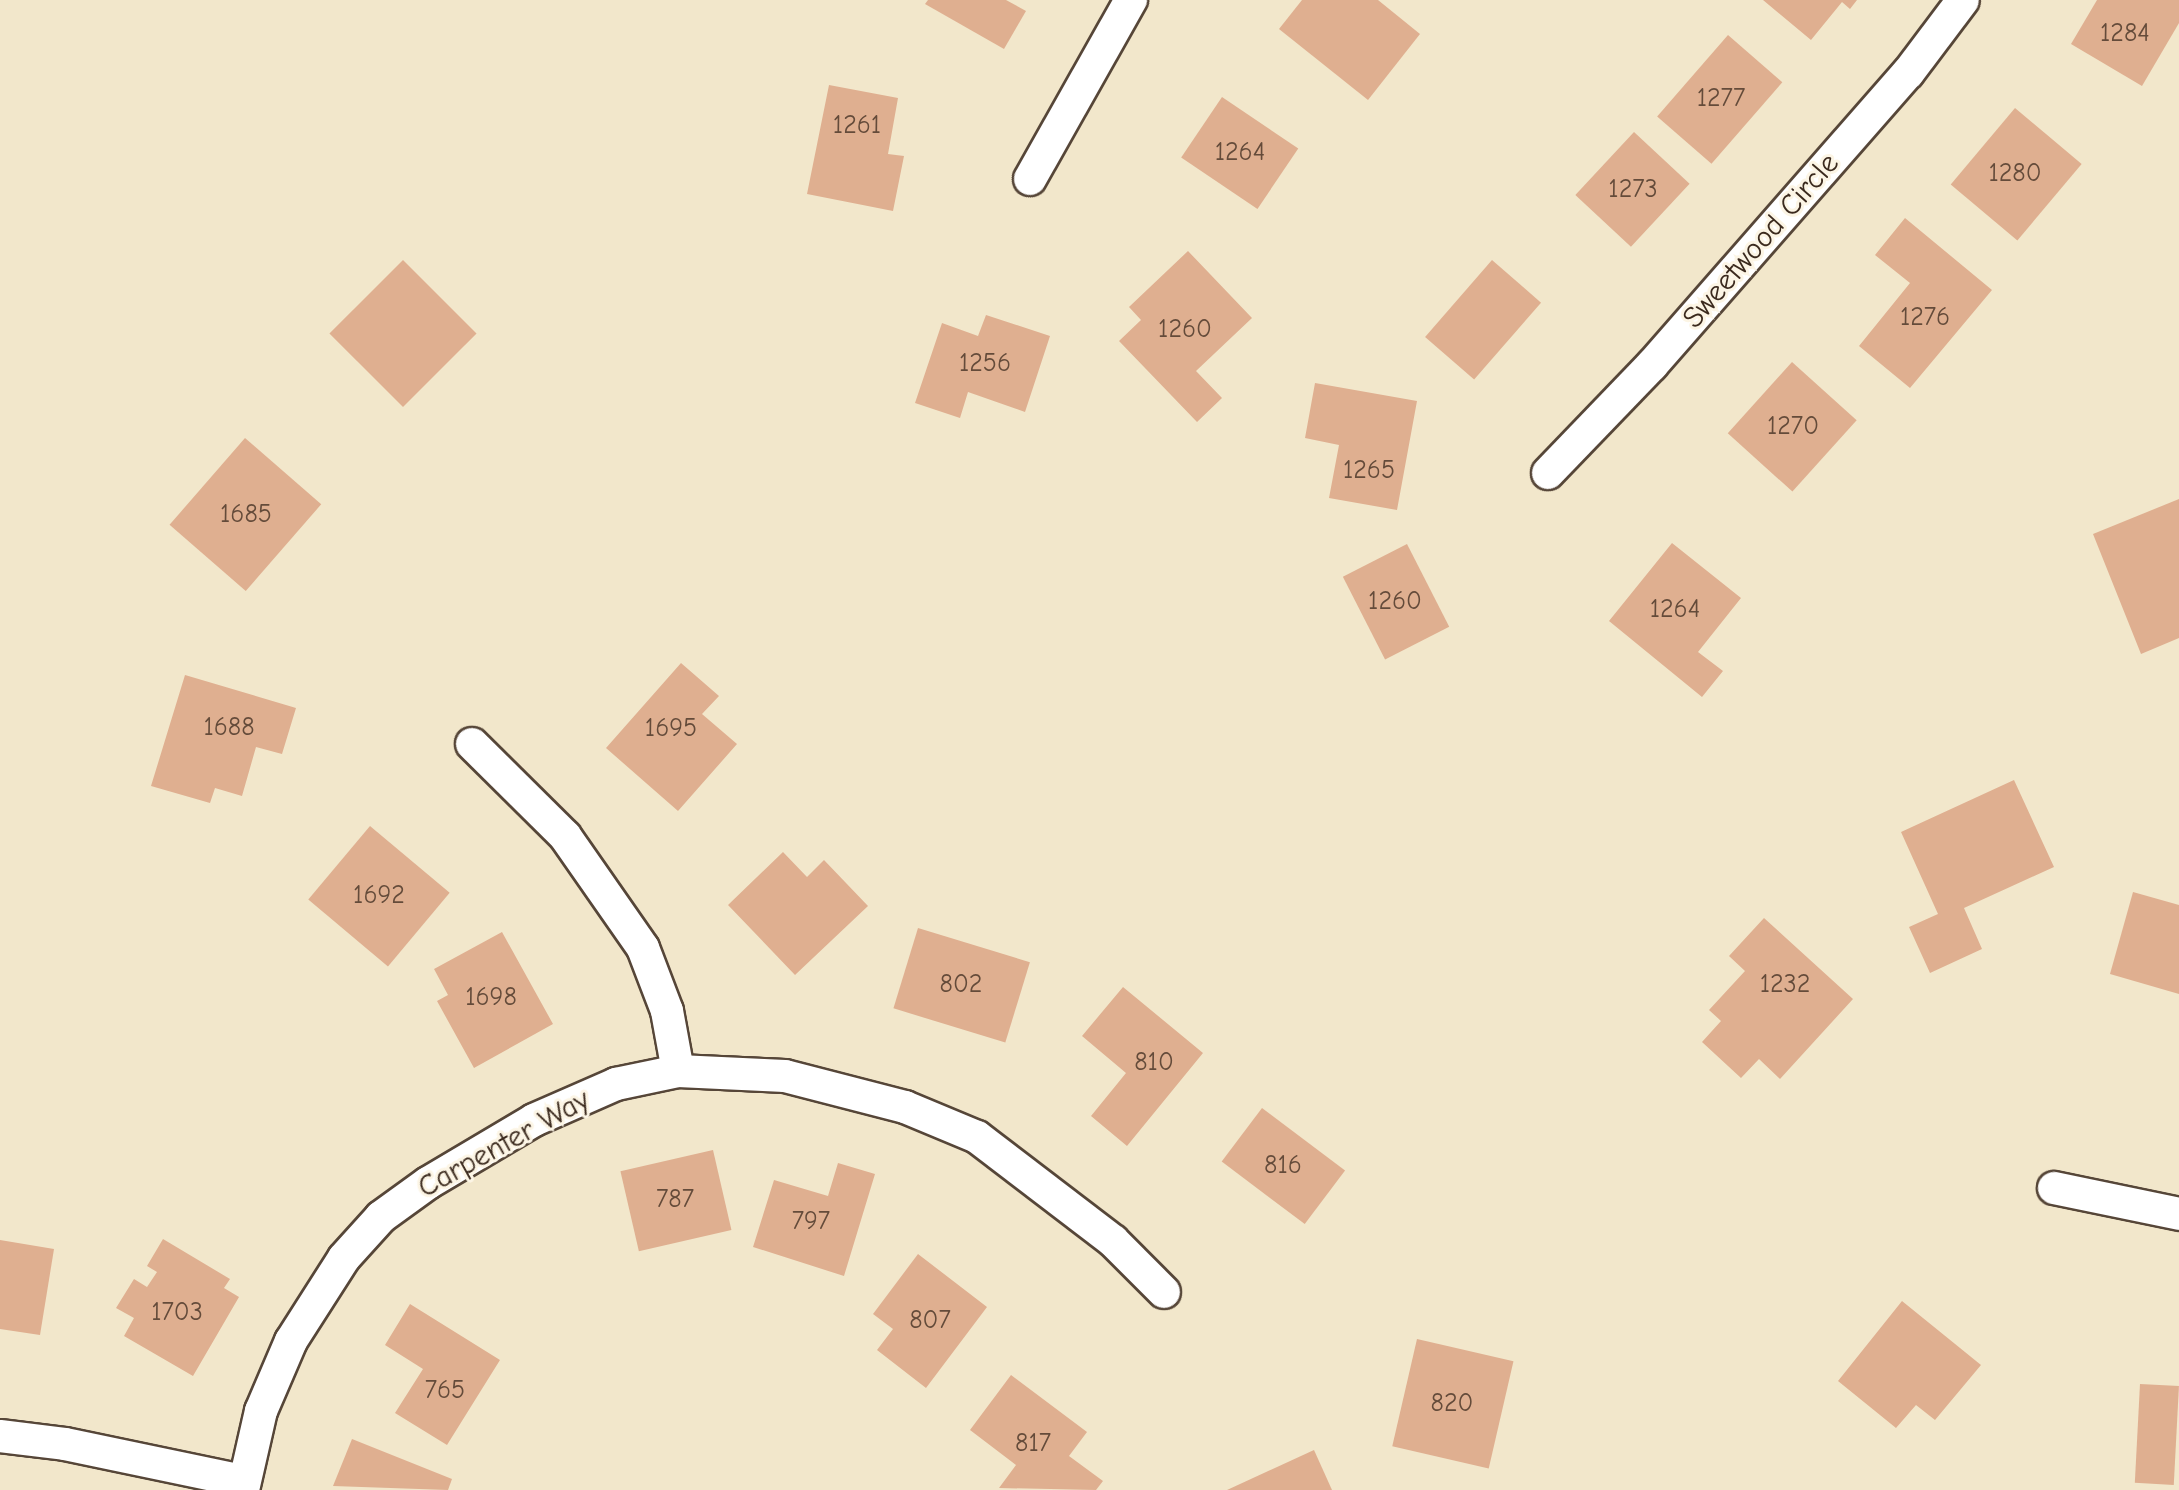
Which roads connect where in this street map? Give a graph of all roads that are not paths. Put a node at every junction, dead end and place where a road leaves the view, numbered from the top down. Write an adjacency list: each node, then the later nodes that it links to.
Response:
1 (1131, 0): 3 (street)
2 (1963, 0): 4 (street, Sweetwood Circle)
3 (1030, 179)
4 (1548, 473)
5 (472, 744): 6 (street)
6 (678, 1071): 9 (street, Carpenter Way); 11 (street, Carpenter Way)
7 (2054, 1188): 8 (street)
8 (2179, 1214)
9 (1164, 1292)
10 (0, 1436): 11 (street)
11 (242, 1485)

